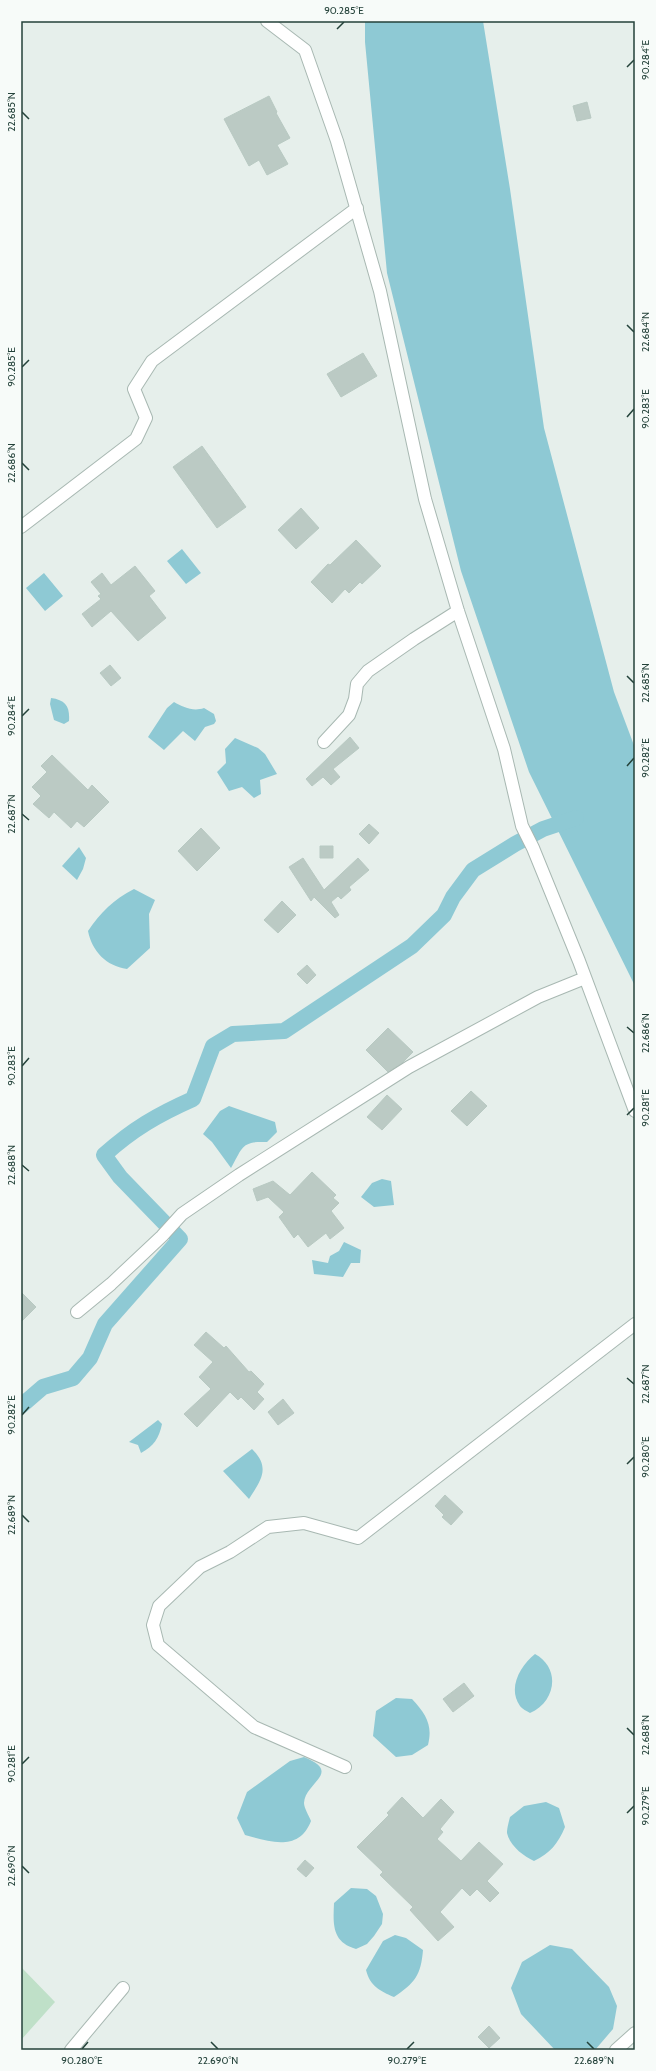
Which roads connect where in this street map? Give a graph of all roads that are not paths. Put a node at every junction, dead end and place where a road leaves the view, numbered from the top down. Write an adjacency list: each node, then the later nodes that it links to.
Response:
1 (267, 21): 2 (street)
2 (357, 208): 3 (street); 4 (street)
3 (21, 526)
4 (458, 611): 5 (street); 6 (street)
5 (324, 742)
6 (585, 978): 7 (street); 8 (street)
7 (635, 1111)
8 (77, 1312)
9 (635, 1324): 10 (street)
10 (345, 1767)
11 (123, 1988): 13 (street)
12 (635, 2033): 14 (street)
13 (71, 2050)
14 (616, 2050)

